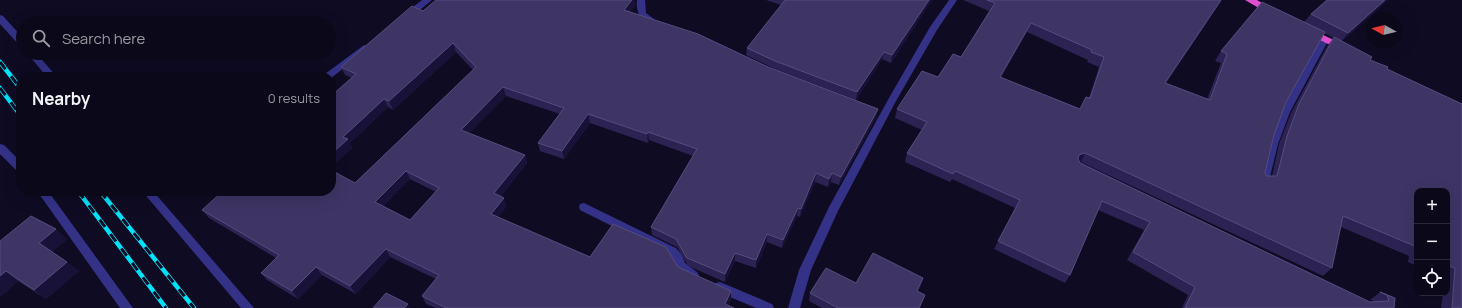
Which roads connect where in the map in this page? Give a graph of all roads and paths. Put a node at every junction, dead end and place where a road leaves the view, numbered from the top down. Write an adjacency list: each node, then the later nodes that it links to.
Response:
1 (428, 0): 7 (street)
2 (641, 0): 9 (street)
3 (953, 0): 26 (street)
4 (1250, 0): 6 (highway)
5 (0, 18): 10 (street)
6 (1284, 18)
7 (398, 23)
8 (1297, 25): 11 (highway)
9 (667, 26)
10 (16, 36)
11 (1325, 39): 13 (highway); 19 (street)
12 (374, 41): 16 (street)
13 (1351, 52)
14 (37, 60): 15 (street)
15 (48, 72)
16 (333, 72)
17 (0, 148): 18 (street)
18 (16, 163)
19 (1264, 181)
20 (46, 196): 23 (street)
21 (151, 196): 24 (street)
22 (584, 207): 25 (street)
23 (127, 308)
24 (248, 308)
25 (768, 308)
26 (794, 308)

